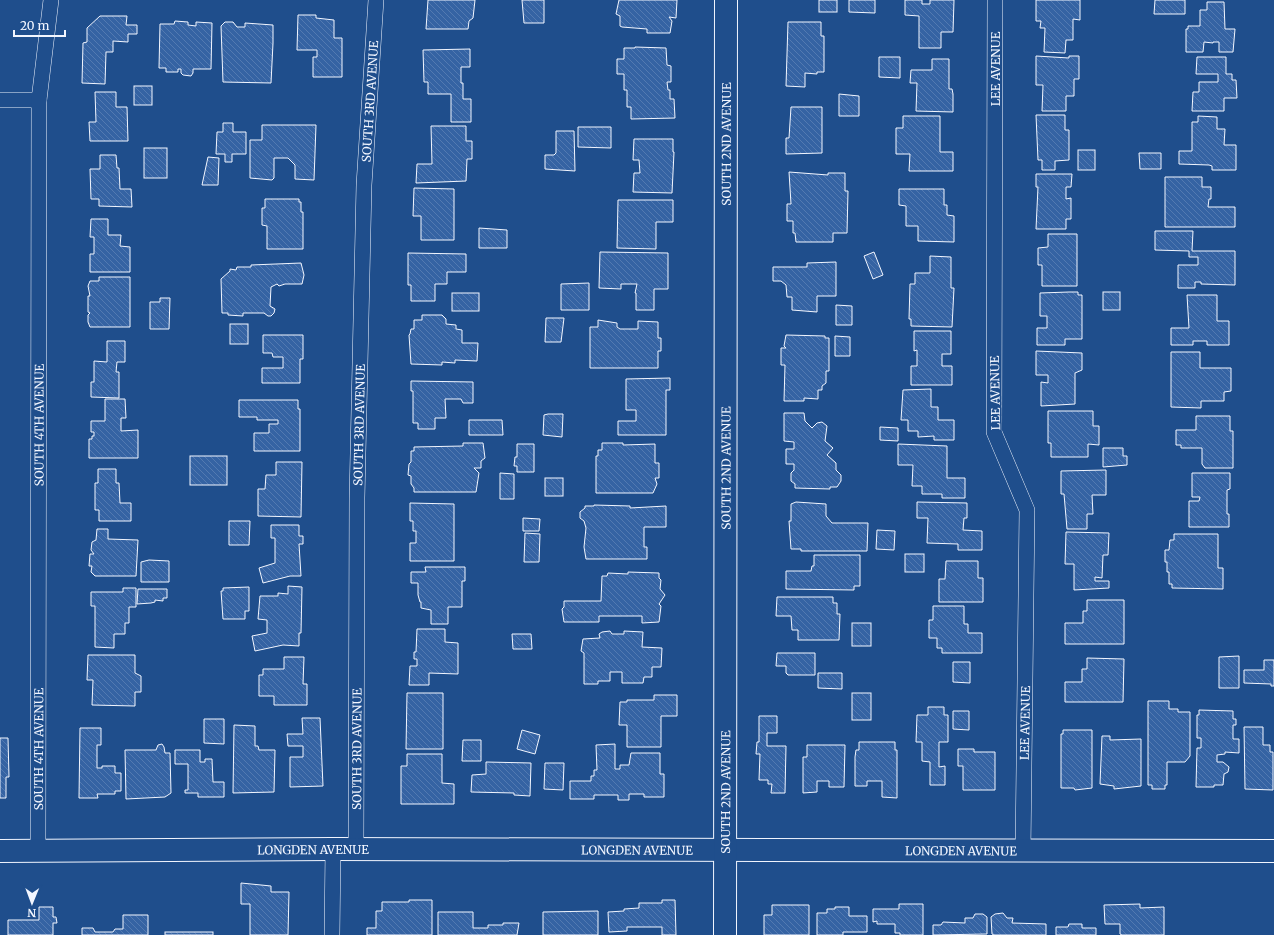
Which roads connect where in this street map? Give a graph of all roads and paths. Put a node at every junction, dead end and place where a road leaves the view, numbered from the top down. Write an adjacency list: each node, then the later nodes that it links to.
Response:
1 (51, 0): 6 (street, SOUTH 4TH AVENUE)
2 (376, 0): 9 (street, SOUTH 3RD AVENUE)
3 (726, 0): 8 (street, SOUTH 2ND AVENUE)
4 (995, 0): 13 (street, LEE AVENUE)
5 (0, 100): 6 (street)
6 (39, 100): 11 (street, SOUTH 4TH AVENUE)
7 (333, 849): 9 (street, LONGDEN AVENUE); 11 (street, LONGDEN AVENUE); 14 (street)
8 (725, 849): 9 (street, LONGDEN AVENUE); 13 (street, LONGDEN AVENUE); 15 (street, SOUTH 2ND AVENUE)
9 (356, 850)
10 (0, 851): 11 (street, LONGDEN AVENUE)
11 (38, 851)
12 (1274, 851): 13 (street, LONGDEN AVENUE)
13 (1024, 852)
14 (332, 935)
15 (725, 935)

